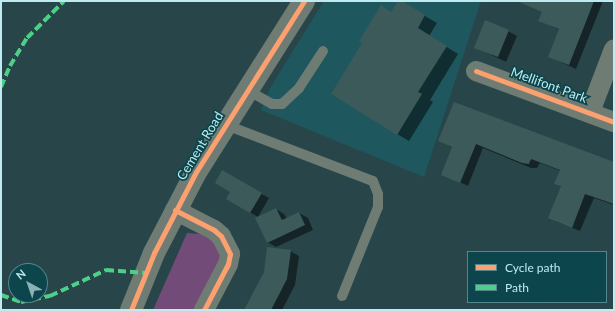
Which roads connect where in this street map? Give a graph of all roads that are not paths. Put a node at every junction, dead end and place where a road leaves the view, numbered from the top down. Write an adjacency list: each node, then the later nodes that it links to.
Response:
1 (304, 1): 5 (street, Cement Road)
2 (614, 49): 6 (street, Mellifont Park)
3 (323, 51): 5 (lane)
4 (476, 71): 6 (street, Mellifont Park)
5 (248, 90): 8 (street, Cement Road)
6 (590, 112): 7 (street, Mellifont Park)
7 (614, 122)
8 (226, 125): 9 (street, Cement Road); 10 (lane)
9 (176, 210): 11 (street, Cement Road); 12 (street)
10 (342, 296)
11 (131, 310)
12 (204, 310)

